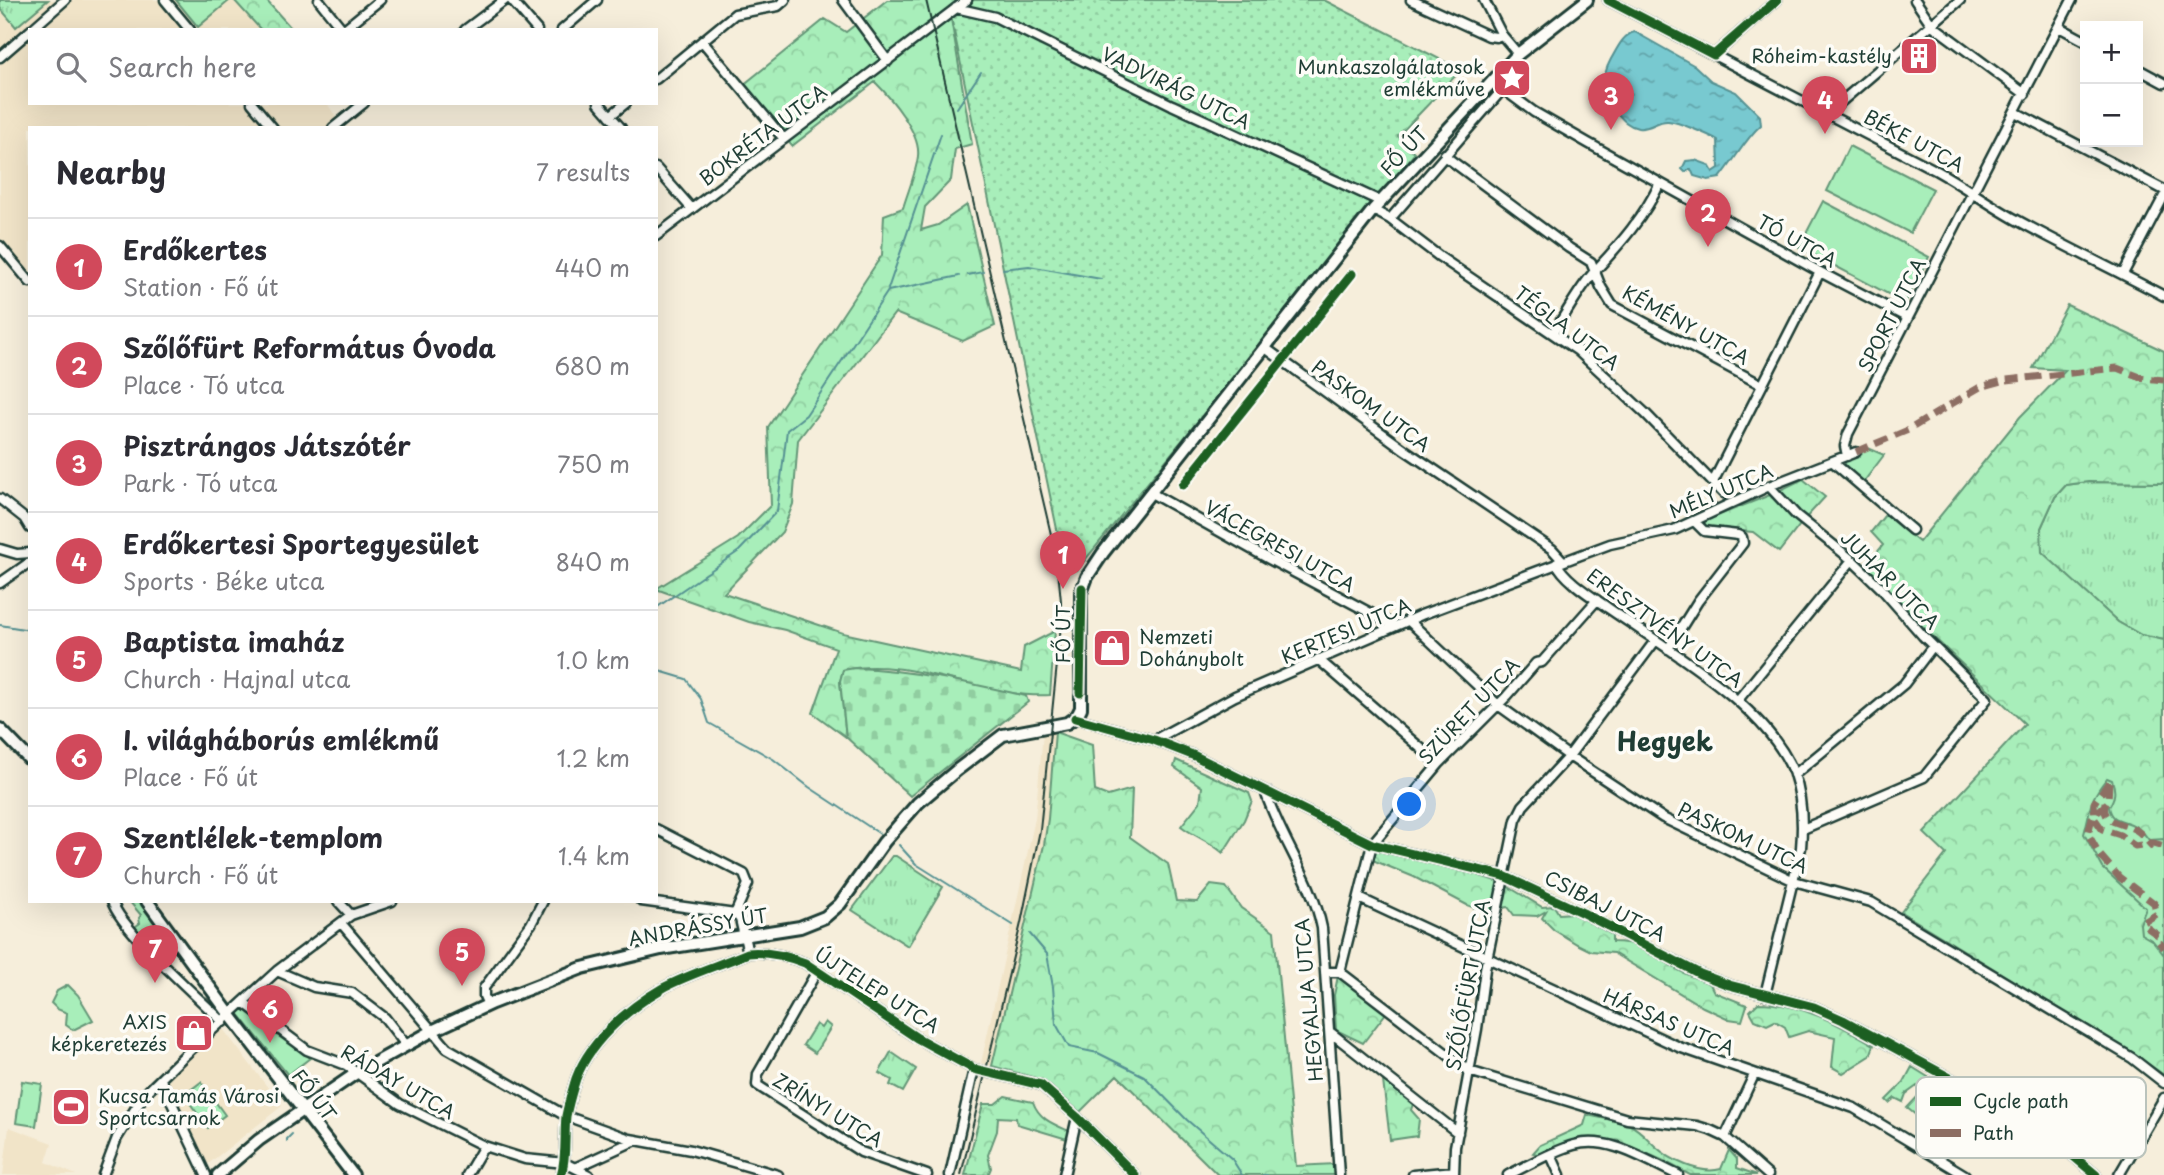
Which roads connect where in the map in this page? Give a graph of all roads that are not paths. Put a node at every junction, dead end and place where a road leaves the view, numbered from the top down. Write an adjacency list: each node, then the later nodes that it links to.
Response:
1 (65, 0): 22 (street)
2 (165, 0): 23 (street)
3 (319, 0): 24 (street)
4 (380, 0): 25 (street)
5 (505, 0): 26 (street)
6 (511, 0): 27 (street)
7 (597, 0): 28 (street)
8 (785, 0): 32 (street)
9 (843, 0): 36 (street)
10 (967, 0): 19 (street, BOKRÉTA UTCA)
11 (1411, 0): 30 (street)
12 (1484, 0): 30 (street)
13 (1587, 0): 33 (main road, FŐ ÚT)
14 (1608, 0): 34 (street, BÉKE UTCA)
15 (1777, 0): 34 (street)
16 (1915, 0): 20 (street)
17 (1960, 0): 20 (street)
18 (2067, 2): 21 (street, SPORT UTCA)
19 (956, 8): 36 (street, BOKRÉTA UTCA); 60 (street, VADVIRÁG UTCA)
20 (1932, 25): 42 (street); 48 (street)
21 (2059, 27): 31 (street); 42 (street, SPORT UTCA)
22 (33, 28)
23 (188, 28)
24 (341, 28)
25 (345, 28)
26 (468, 28)
27 (535, 28)
28 (564, 28)
29 (28, 33): 35 (street)
30 (1502, 35): 33 (street)
31 (2080, 38)
32 (702, 41): 38 (street); 53 (street)
33 (1518, 54): 39 (main road, FŐ ÚT)
34 (1714, 55): 48 (street, BÉKE UTCA)
35 (0, 57)
36 (888, 61): 53 (street, BOKRÉTA UTCA)
37 (2143, 72): 40 (street)
38 (658, 77)
39 (1491, 83): 41 (street, TÓ UTCA); 60 (main road, FŐ ÚT)
40 (2164, 83)
41 (1503, 89): 54 (street); 56 (street, TÓ UTCA)
42 (2025, 94): 47 (street, SPORT UTCA)
43 (255, 105): 50 (street)
44 (361, 105): 51 (street)
45 (601, 105): 49 (street)
46 (624, 105): 49 (street)
47 (2015, 112): 57 (street); 58 (street, SPORT UTCA)
48 (1828, 113): 58 (street, BÉKE UTCA)
49 (610, 116): 52 (street)
50 (271, 126)
51 (335, 126)
52 (619, 126)
53 (784, 139): 61 (street, BOKRÉTA UTCA)
54 (1445, 154): 63 (street); 66 (street, KÉMÉNY UTCA)
55 (658, 169): 61 (street)
56 (1660, 183): 66 (street); 67 (street, TÓ UTCA)
57 (2164, 190)
58 (1974, 191): 68 (street, BÉKE UTCA); 71 (street, SPORT UTCA)
59 (2164, 196): 68 (street)
60 (1382, 202): 62 (main road, FŐ ÚT)
61 (691, 209): 64 (street, BOKRÉTA UTCA)
62 (1373, 210): 63 (street, TÉGLA UTCA); 73 (main road, FŐ ÚT)
63 (1390, 219): 72 (street, TÉGLA UTCA)
64 (658, 234)
65 (0, 246): 69 (street)
66 (1596, 270): 72 (street); 74 (street, KÉMÉNY UTCA)
67 (1820, 272): 71 (street, TÓ UTCA); 74 (street)
68 (2123, 274): 70 (street, BÉKE UTCA)
69 (28, 280)
70 (2164, 296)
71 (1908, 318): 76 (street, SPORT UTCA)
72 (1553, 333): 78 (street, TÉGLA UTCA)
73 (1264, 347): 80 (main road, FŐ ÚT); 90 (street, PASKOM UTCA)
74 (1762, 386): 78 (street)
75 (1856, 452): 76 (street, MÉLY UTCA)
76 (1847, 456): 77 (street, MÉLY UTCA)
77 (1833, 461): 79 (street, MÉLY UTCA); 85 (street)
78 (1713, 482): 81 (street, TÉGLA UTCA)
79 (1769, 486): 83 (street, MÉLY UTCA); 89 (street, JUHAR UTCA)
80 (1151, 492): 96 (street, VÁCEGRESI UTCA); 103 (main road, FŐ ÚT)
81 (1723, 493)
82 (0, 499): 84 (street)
83 (1694, 521): 90 (street, MÉLY UTCA); 99 (street)
84 (28, 525)
85 (1912, 530)
86 (0, 549): 88 (street)
87 (28, 553): 88 (street)
88 (17, 554): 92 (street)
89 (1852, 560): 98 (street, JUHAR UTCA); 101 (street)
90 (1560, 562): 94 (street, ERESZTVÉNY UTCA); 95 (street, KERTESI UTCA)
91 (28, 563): 92 (street)
92 (19, 567): 93 (street)
93 (0, 583)
94 (1597, 600): 97 (street, ERESZTVÉNY UTCA); 102 (street, SZÜRET UTCA)
95 (1408, 620): 96 (street, KERTESI UTCA); 102 (street, PASKOM UTCA)
96 (1395, 626): 100 (street, KERTESI UTCA)
97 (1656, 640): 99 (street, ERESZTVÉNY UTCA); 106 (street, SZŐLŐFÜRT UTCA)
98 (1933, 646): 109 (street); 112 (street, JUHAR UTCA)
99 (1668, 649): 101 (street, ERESZTVÉNY UTCA)
100 (1318, 659): 105 (street, KERTESI UTCA); 108 (street)
101 (1738, 700): 109 (street, ERESZTVÉNY UTCA)
102 (1498, 705): 106 (street, PASKOM UTCA); 108 (street, SZÜRET UTCA)
103 (1075, 718): 105 (street, CSIBAJ UTCA); 126 (main road, ANDRÁSSY ÚT)
104 (0, 729): 107 (main road)
105 (1153, 740): 110 (street, CSIBAJ UTCA)
106 (1569, 756): 114 (street, SZŐLŐFÜRT UTCA); 115 (street, PASKOM UTCA)
107 (28, 758)
108 (1439, 764): 113 (street, SZÜRET UTCA)
109 (1794, 775): 112 (street, ERESZTVÉNY UTCA)
110 (1265, 791): 113 (street, CSIBAJ UTCA); 131 (street, HEGYALJA UTCA)
111 (658, 829): 123 (street)
112 (1803, 829): 115 (street, ERESZTVÉNY UTCA)
113 (1372, 844): 114 (street, CSIBAJ UTCA); 116 (street, SZÜRET UTCA)
114 (1504, 876): 128 (street, SZŐLŐFÜRT UTCA); 133 (street, CSIBAJ UTCA)
115 (1794, 881): 133 (street, ERESZTVÉNY UTCA); 146 (street, PASKOM UTCA)
116 (1359, 898): 128 (street, HÁRSAS UTCA); 132 (street, SZÜRET UTCA)
117 (113, 903): 136 (street, FŐ ÚT)
118 (148, 903): 136 (main road, FŐ ÚT)
119 (340, 903): 124 (street)
120 (386, 903): 124 (street)
121 (543, 903): 135 (street)
122 (655, 903): 123 (street)
123 (735, 914): 126 (street)
124 (351, 915): 125 (street)
125 (341, 923): 129 (street); 137 (street)
126 (745, 935): 127 (street); 135 (main road, ANDRÁSSY ÚT)
127 (747, 954): 130 (street, ÚJTELEP UTCA); 149 (street)
128 (1487, 958): 141 (street, SZŐLŐFÜRT UTCA); 143 (street, HÁRSAS UTCA)
129 (277, 971): 134 (street); 139 (street)
130 (817, 971): 140 (street, ÚJTELEP UTCA); 163 (street, ZRÍNYI UTCA)
131 (1325, 972): 132 (street); 138 (street, HEGYALJA UTCA)
132 (1340, 972): 141 (street)
133 (1765, 995): 144 (street, CSIBAJ UTCA)
134 (243, 1002): 136 (street); 142 (street, RÁDAY UTCA)
135 (488, 1005): 137 (main road, ANDRÁSSY ÚT)
136 (226, 1018): 145 (street); 148 (main road, FŐ ÚT)
137 (434, 1030): 139 (main road, ANDRÁSSY ÚT); 149 (street)
138 (1330, 1032): 152 (street); 177 (street, HEGYALJA UTCA)
139 (406, 1045): 142 (main road, ANDRÁSSY ÚT)
140 (974, 1069): 150 (street, ÚJTELEP UTCA); 174 (street)
141 (1469, 1071): 152 (street, SZŐLŐFÜRT UTCA); 153 (street)
142 (355, 1074): 148 (main road, ANDRÁSSY ÚT); 156 (street, RÁDAY UTCA)
143 (1754, 1075): 153 (street); 155 (street, HÁRSAS UTCA)
144 (1948, 1077)
145 (161, 1080): 165 (street); 166 (street)
146 (2164, 1083)
147 (2164, 1098): 151 (street)
148 (303, 1108): 167 (main road, ANDRÁSSY ÚT); 168 (main road, FŐ ÚT)
149 (566, 1116): 154 (street); 161 (street)
150 (1077, 1117): 175 (street); 176 (street, ÚJTELEP UTCA)
151 (2146, 1129)
152 (1458, 1132): 164 (street, SZŐLŐFÜRT UTCA)
153 (1725, 1137): 182 (street)
154 (636, 1140): 162 (street); 172 (street)
155 (1916, 1145)
156 (484, 1146): 161 (street, RÁDAY UTCA); 169 (street)
157 (1551, 1155): 179 (street); 180 (street); 181 (street)
158 (1937, 1158): 183 (street, HÁRSAS UTCA)
159 (2076, 1158): 184 (street, CSIBAJ UTCA)
160 (2129, 1158): 185 (street)
161 (565, 1163): 162 (street, RÁDAY UTCA); 170 (street)
162 (577, 1167): 171 (street, RÁDAY UTCA)
163 (910, 1173): 173 (street, ZRÍNYI UTCA)
164 (1454, 1173): 178 (street)
165 (103, 1175)
166 (206, 1175)
167 (218, 1175)
168 (353, 1175)
169 (467, 1175)
170 (561, 1175)
171 (589, 1175)
172 (778, 1175)
173 (928, 1175)
174 (950, 1175)
175 (1064, 1175)
176 (1135, 1175)
177 (1339, 1175)
178 (1413, 1175)
179 (1508, 1175)
180 (1560, 1175)
181 (1678, 1175)
182 (1768, 1175)
183 (1965, 1175)
184 (2096, 1175)
185 (2119, 1175)

